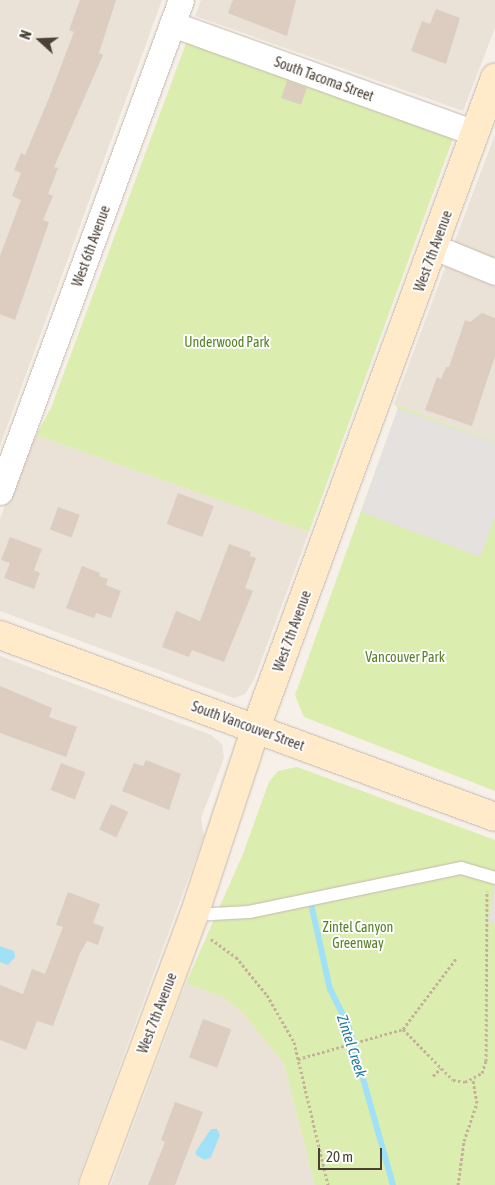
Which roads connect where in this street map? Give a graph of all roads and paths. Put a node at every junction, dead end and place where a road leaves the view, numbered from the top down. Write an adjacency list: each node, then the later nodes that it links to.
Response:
1 (181, 0): 2 (street, West 6th Avenue)
2 (172, 24): 4 (street, South Tacoma Street); 7 (street, West 6th Avenue)
3 (495, 78): 4 (street, West 7th Avenue)
4 (475, 133): 5 (street, West 7th Avenue)
5 (434, 247): 6 (street); 9 (street, West 7th Avenue)
6 (495, 272)
7 (0, 492)
8 (0, 635): 9 (street, South Vancouver Street)
9 (256, 728): 10 (street, South Vancouver Street); 12 (street, West 7th Avenue)
10 (495, 817)
11 (493, 878): 12 (lane); 18 (path)
12 (192, 919): 15 (path); 19 (street, West 7th Avenue)
13 (457, 957): 14 (path)
14 (403, 1029): 15 (path); 16 (path)
15 (298, 1059): 20 (path)
16 (442, 1068): 17 (path); 18 (path)
17 (433, 1076)
18 (473, 1080): 21 (path)
19 (93, 1185)
20 (328, 1185)
21 (458, 1185)

